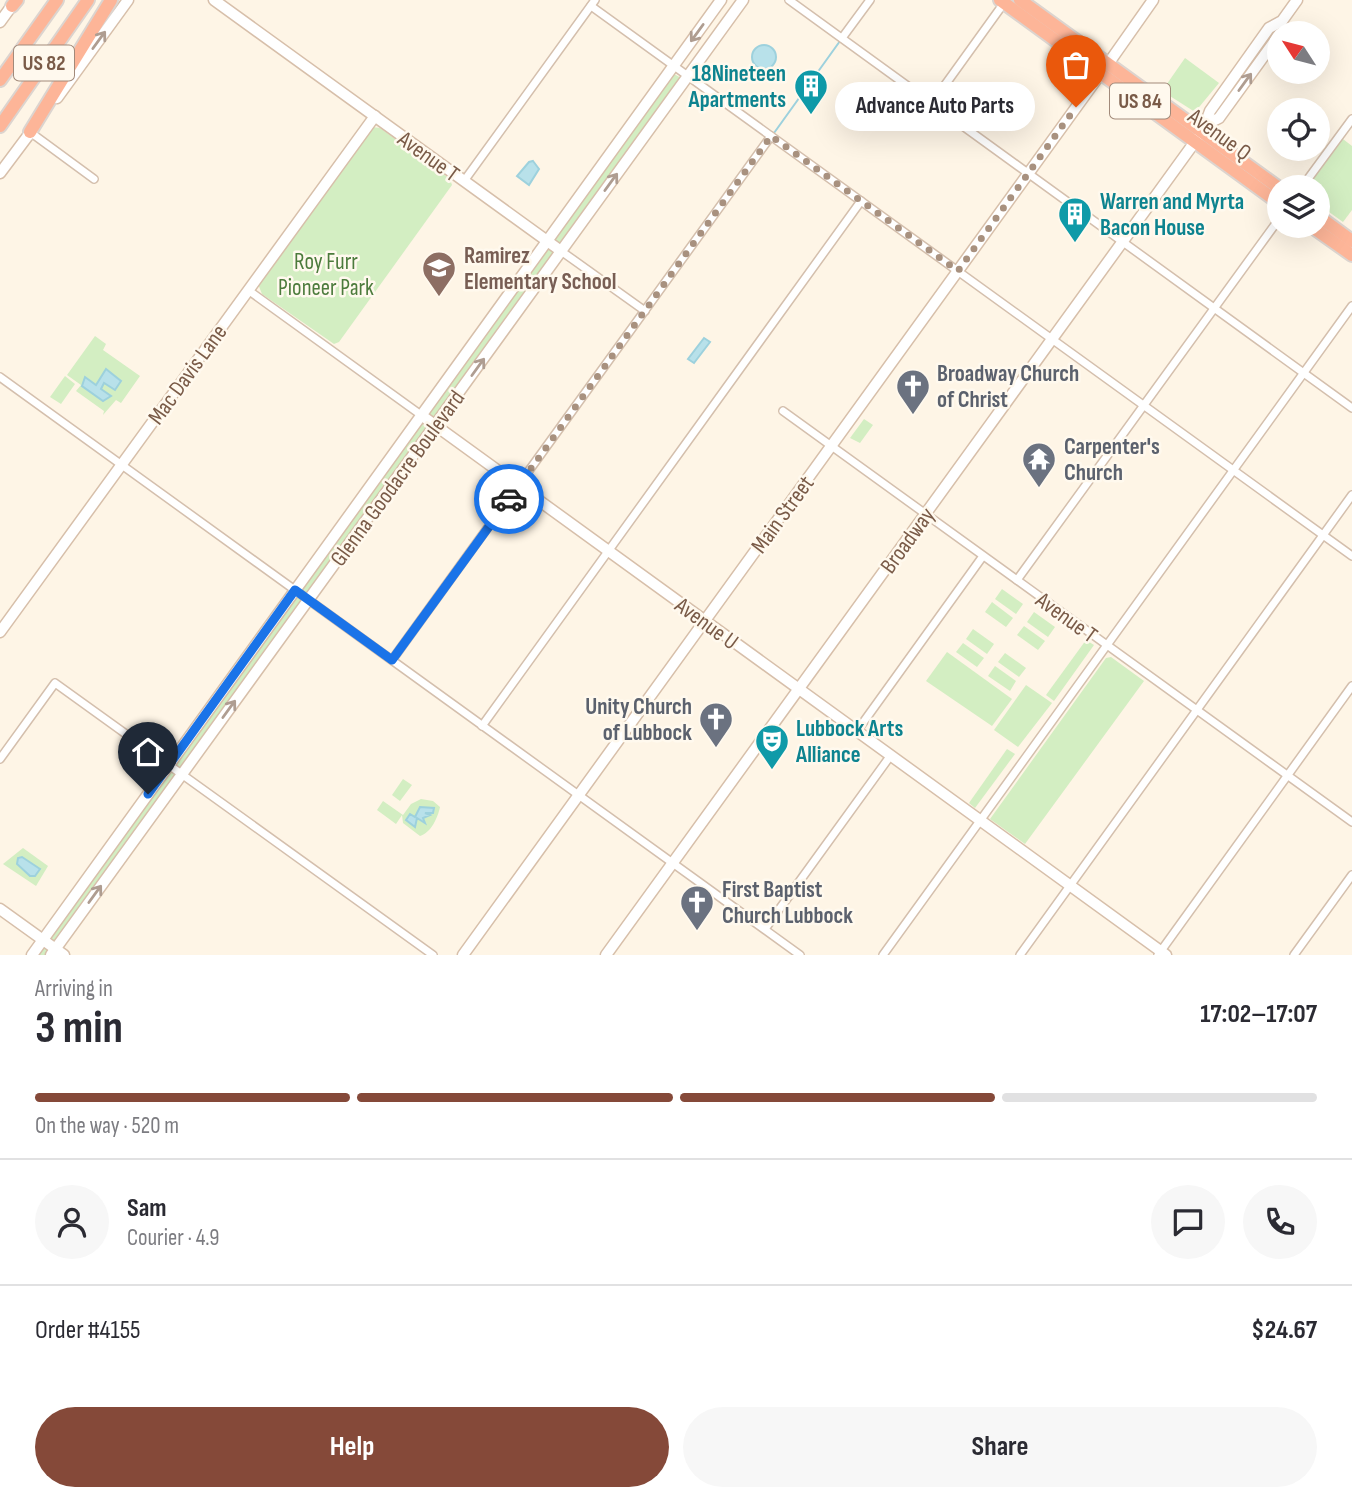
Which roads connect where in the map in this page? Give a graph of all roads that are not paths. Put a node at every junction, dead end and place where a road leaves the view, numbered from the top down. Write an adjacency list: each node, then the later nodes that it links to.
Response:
1 (58, 0): 25 (highway, US 82)
2 (88, 0): 29 (highway, US 82)
3 (111, 0): 30 (highway)
4 (128, 0): 30 (street, one-way to 4)
5 (214, 0): 27 (street, Avenue T)
6 (721, 0): 22 (street, Glenna Goodacre Boulevard, one-way to 22)
7 (743, 0): 24 (street, Glenna Goodacre Boulevard)
8 (789, 0): 20 (street)
9 (870, 0): 20 (street)
10 (1020, 0): 16 (highway, Avenue Q / US 84)
11 (1153, 0): 23 (street, Main Street)
12 (1297, 0): 17 (street, Broadway)
13 (1002, 1): 16 (highway); 23 (highway, Avenue Q / US 84); 26 (street)
14 (15, 2): 18 (street)
15 (593, 3): 22 (street); 38 (street)
16 (1046, 18): 23 (highway, Avenue Q / US 84)
17 (1282, 21)
18 (0, 22)
19 (1267, 31): 31 (street, Broadway)
20 (842, 38): 26 (street)
21 (1267, 52): 31 (street, Broadway, one-way to 21)
22 (674, 66): 24 (street); 45 (street, Glenna Goodacre Boulevard)
23 (1104, 68): 31 (highway, Avenue Q / US 84); 34 (street, Main Street)
24 (688, 76): 32 (street); 47 (street, Glenna Goodacre Boulevard, one-way to 24)
25 (0, 80)
26 (932, 103): 34 (street)
27 (375, 116): 38 (street, Avenue T); 50 (street, Mac Davis Lane)
28 (1352, 119): 35 (street)
29 (0, 126)
30 (30, 132): 33 (street); 36 (street)
31 (1201, 133): 37 (highway, Avenue Q / US 84); 39 (highway, Avenue Q / US 84); 46 (street, Broadway)
32 (771, 136): 40 (street); 53 (street)
33 (0, 173)
34 (1028, 173): 46 (street); 49 (street, Main Street)
35 (1311, 175)
36 (94, 179)
37 (1267, 180)
38 (464, 181): 45 (street, Avenue T)
39 (1267, 192)
40 (861, 201): 49 (street); 69 (street)
41 (1330, 224): 44 (highway)
42 (1267, 236): 52 (street)
43 (1328, 238): 48 (highway)
44 (1352, 240)
45 (547, 241): 47 (street, Avenue T); 60 (street, Glenna Goodacre Boulevard)
46 (1122, 242): 52 (street); 54 (street, Broadway)
47 (561, 251): 53 (street, Avenue T); 61 (street, Glenna Goodacre Boulevard, one-way to 47)
48 (1352, 255)
49 (958, 271): 54 (street); 62 (street, Main Street)
50 (248, 290): 60 (street, Avenue U); 63 (street, Mac Davis Lane)
51 (1352, 306): 55 (street)
52 (1215, 308): 55 (street); 57 (street)
53 (645, 311): 65 (street)
54 (1052, 339): 57 (street); 67 (street, Broadway)
55 (1304, 373): 58 (street); 64 (street)
56 (0, 377): 63 (street)
57 (1144, 406): 64 (street); 72 (street)
58 (1352, 408)
59 (783, 411): 62 (street, Avenue T)
60 (421, 415): 61 (street, Avenue U); 73 (street, Glenna Goodacre Boulevard)
61 (435, 425): 65 (street, Avenue U); 74 (street, Glenna Goodacre Boulevard)
62 (831, 446): 67 (street, Avenue T); 75 (street, Main Street)
63 (121, 465): 73 (street); 76 (street, Mac Davis Lane)
64 (1233, 470): 68 (street); 77 (street)
65 (518, 486): 69 (street, Avenue U); 78 (street)
66 (1352, 495): 68 (street)
67 (925, 514): 70 (street, Avenue T); 80 (street, Broadway)
68 (1323, 535): 71 (street); 81 (street)
69 (608, 551): 75 (street, Avenue U); 82 (street)
70 (983, 556): 72 (street, Avenue T); 83 (street)
71 (1352, 556)
72 (1017, 580): 77 (street, Avenue T)
73 (295, 590): 74 (street); 86 (street, Glenna Goodacre Boulevard)
74 (308, 600): 78 (street); 87 (street, Glenna Goodacre Boulevard, one-way to 74)
75 (705, 621): 80 (street, Avenue U); 89 (street, Main Street)
76 (0, 632)
77 (1107, 645): 81 (street, Avenue T); 90 (street)
78 (392, 660): 82 (street)
79 (1352, 686): 88 (street)
80 (799, 689): 83 (street, Avenue U); 92 (street, Broadway)
81 (1197, 710): 88 (street, Avenue T); 94 (street)
82 (482, 726): 89 (street)
83 (857, 731): 84 (street, Avenue U)
84 (891, 755): 90 (street, Avenue U); 96 (street)
85 (0, 759): 86 (street)
86 (169, 765): 87 (street); 97 (street, Glenna Goodacre Boulevard)
87 (182, 774): 98 (street, Glenna Goodacre Boulevard, one-way to 87); 102 (street)
88 (1287, 776): 91 (street, Avenue T); 100 (street)
89 (579, 795): 92 (street); 103 (street, Main Street)
90 (980, 820): 94 (street, Avenue U); 105 (street)
91 (1352, 822)
92 (673, 863): 96 (street); 99 (street, Broadway)
93 (1352, 875): 107 (street)
94 (1070, 885): 100 (street, Avenue U); 106 (street)
95 (0, 909): 97 (street)
96 (765, 929): 104 (street)
97 (43, 940): 98 (street); 101 (street, Glenna Goodacre Boulevard)
98 (57, 953)
99 (607, 954)
100 (1161, 954)
101 (32, 955)
102 (433, 955)
103 (463, 955)
104 (800, 955)
105 (883, 955)
106 (1020, 955)
107 (1294, 955)

